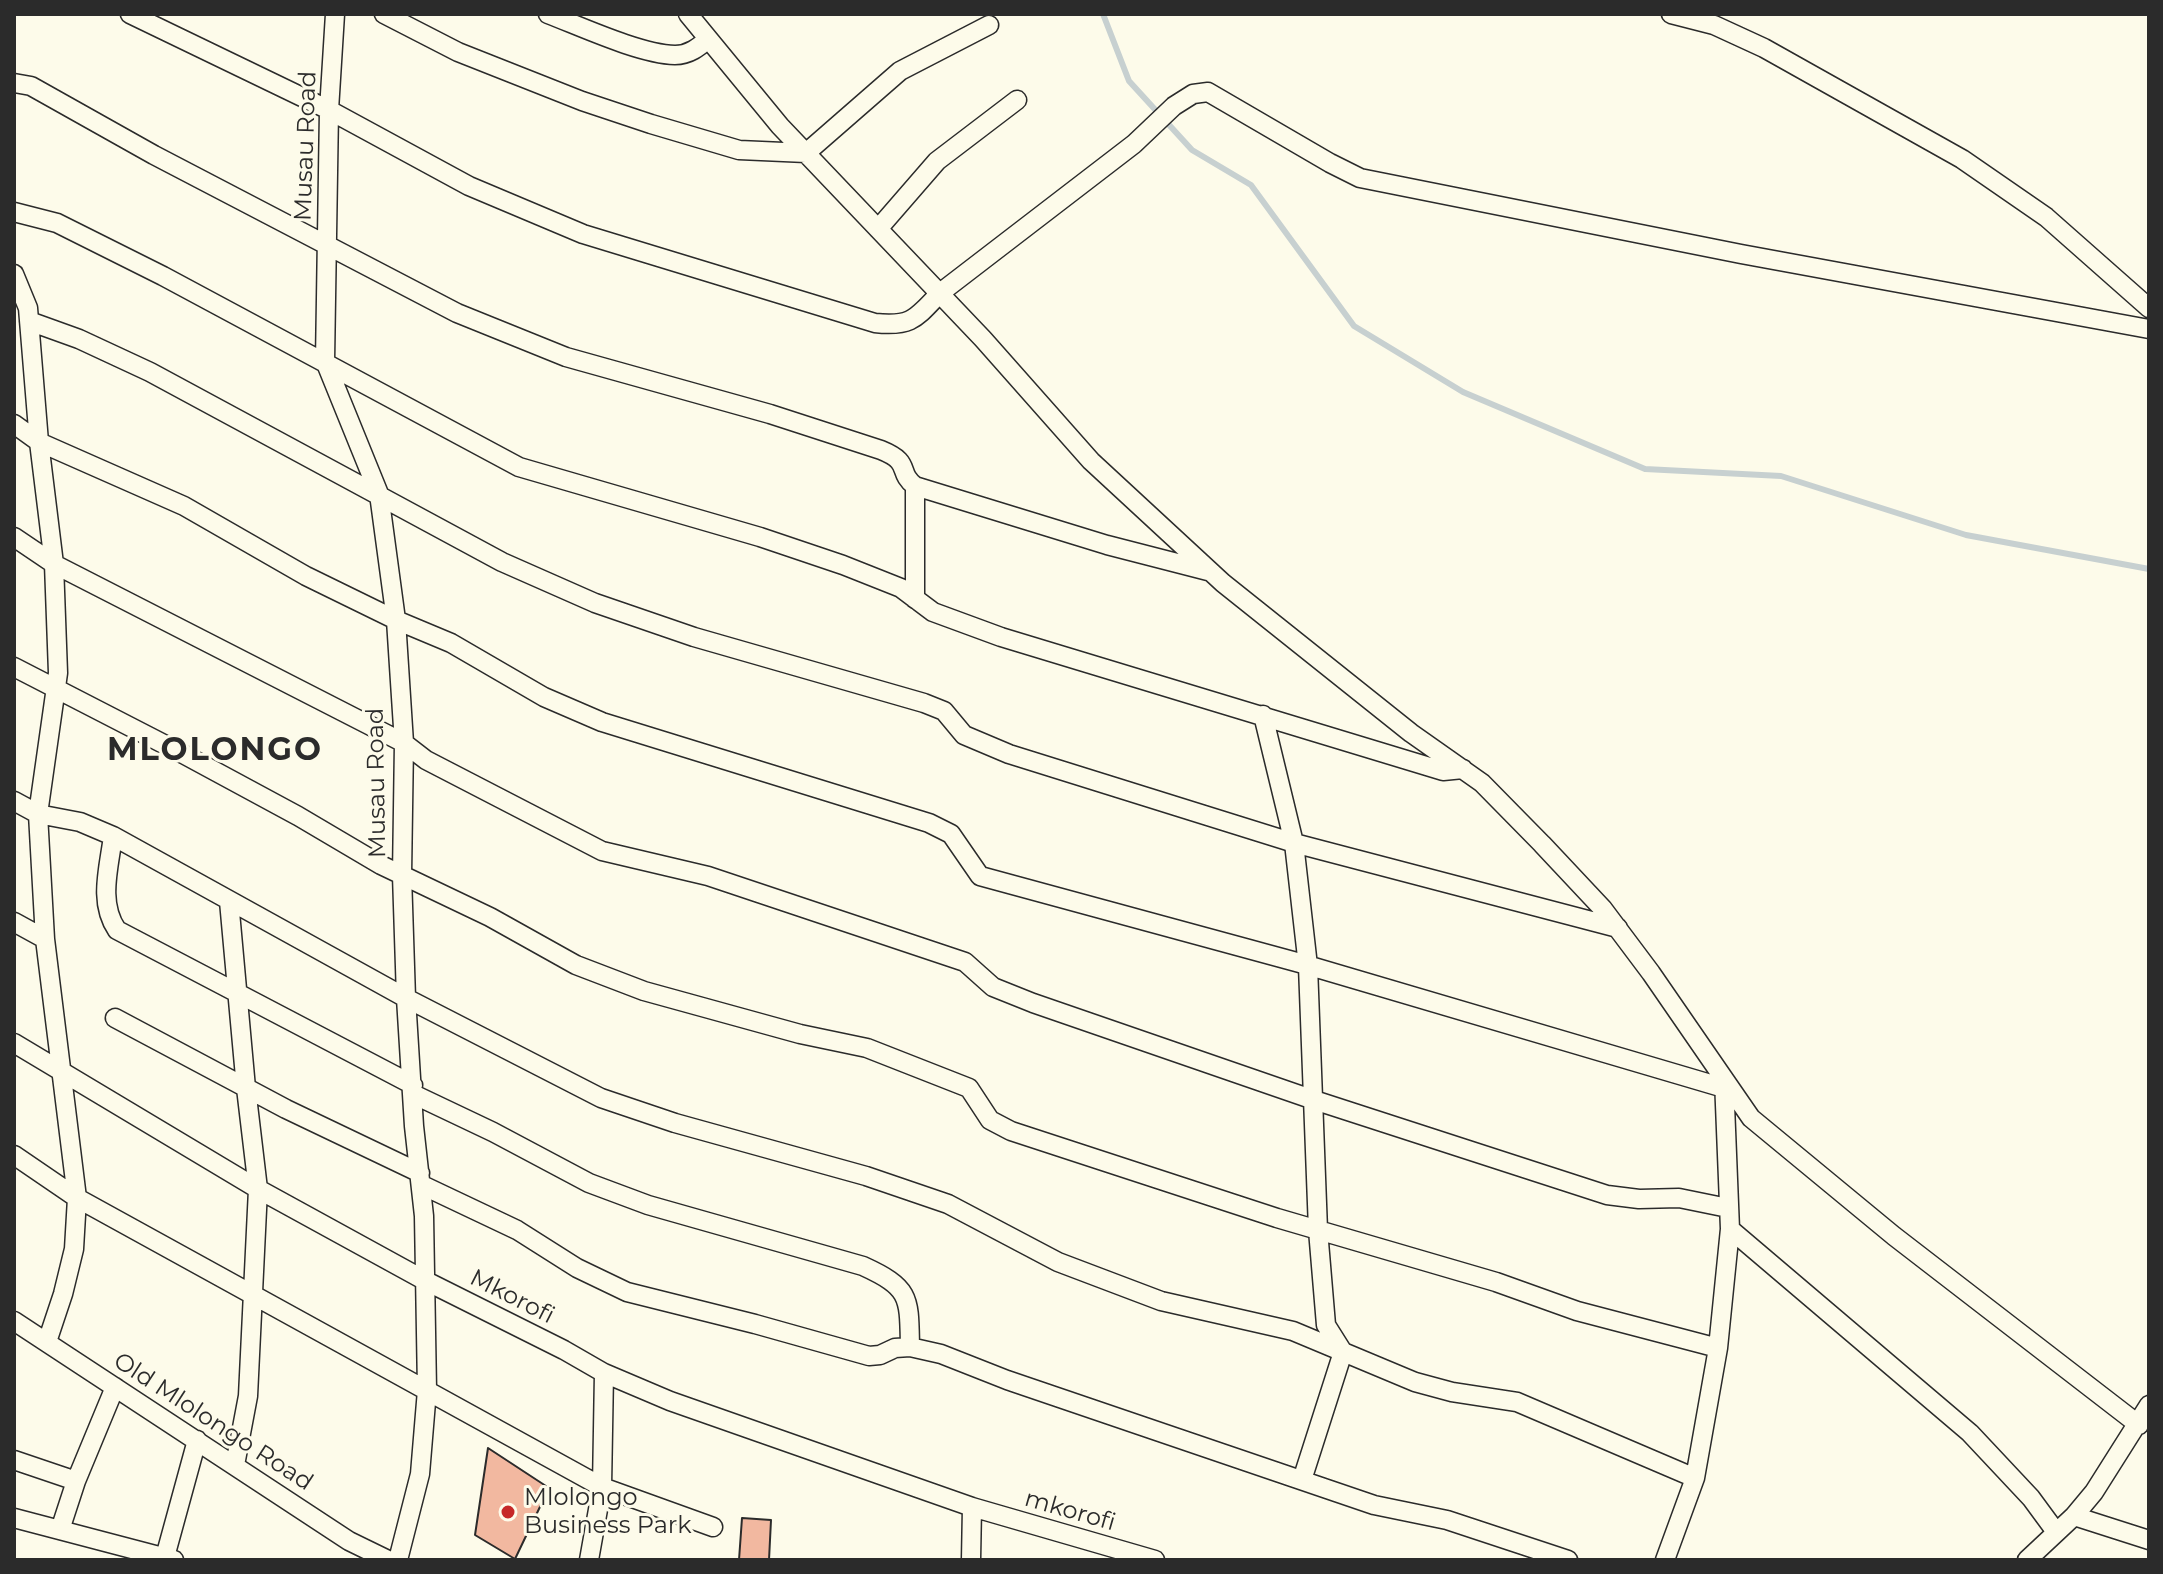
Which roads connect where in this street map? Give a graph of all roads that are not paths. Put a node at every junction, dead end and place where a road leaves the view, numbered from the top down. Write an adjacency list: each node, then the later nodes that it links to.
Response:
1 (130, 14): 11 (street)
2 (335, 14): 11 (street, Musau Road)
3 (384, 14): 12 (street)
4 (548, 14): 8 (street)
5 (688, 14): 8 (street)
6 (1671, 14): 18 (street)
7 (989, 25): 12 (street)
8 (708, 39): 12 (street)
9 (14, 83): 15 (street)
10 (1017, 100): 14 (street)
11 (329, 110): 15 (street, Musau Road); 17 (street)
12 (806, 153): 14 (street)
13 (14, 212): 21 (street)
14 (878, 229): 17 (street)
15 (327, 247): 21 (street, Musau Road); 24 (street)
16 (14, 274): 19 (street)
17 (940, 293): 20 (street); 28 (street)
18 (2149, 308)
19 (29, 321): 23 (street); 25 (street)
20 (2149, 329)
21 (325, 361): 25 (street, Musau Road); 29 (street)
22 (14, 424): 23 (street)
23 (39, 442): 27 (street); 30 (street)
24 (915, 486): 28 (street); 29 (street)
25 (379, 494): 30 (street, Musau Road); 39 (street)
26 (14, 537): 27 (street)
27 (54, 564): 32 (street); 34 (street)
28 (1211, 571): 35 (street)
29 (915, 599): 33 (street)
30 (396, 620): 34 (street, Musau Road); 45 (street)
31 (14, 667): 32 (street)
32 (57, 690): 37 (street); 40 (street)
33 (1263, 715): 35 (street); 39 (street)
34 (404, 743): 40 (street, Musau Road); 54 (street)
35 (1463, 769): 43 (street)
36 (14, 801): 37 (street)
37 (38, 814): 38 (street); 44 (street)
38 (113, 836): 41 (street); 46 (street)
39 (1294, 843): 43 (street); 45 (street)
40 (402, 875): 47 (street, Musau Road); 61 (street)
41 (229, 901): 46 (street); 47 (street)
42 (14, 922): 44 (street)
43 (1618, 928): 51 (street)
44 (45, 939): 50 (street)
45 (1308, 966): 51 (street); 54 (street)
46 (236, 993): 52 (street); 53 (street)
47 (406, 998): 53 (street, Musau Road); 68 (street)
48 (115, 1018): 52 (street)
49 (14, 1043): 50 (street, Mkorofi)
50 (63, 1071): 57 (street, Mkorofi); 58 (street)
51 (1724, 1084): 59 (street); 73 (street)
52 (246, 1088): 56 (street); 57 (street)
53 (413, 1090): 56 (street, Musau Road); 66 (street)
54 (1314, 1100): 59 (street); 61 (street)
55 (14, 1155): 58 (street)
56 (421, 1179): 62 (street, Musau Road); 66 (street)
57 (258, 1189): 62 (street, Mkorofi); 63 (street)
58 (77, 1198): 63 (street); 65 (street)
59 (1728, 1208): 60 (street)
60 (1730, 1229): 67 (street); 86 (street)
61 (1318, 1230): 67 (street); 68 (street)
62 (424, 1280): 69 (street, Mkorofi); 71 (street, Musau Road)
63 (253, 1293): 71 (street); 76 (street)
64 (14, 1321): 65 (street, Old Mlolongo Road)
65 (47, 1342): 70 (street, Old Mlolongo Road)
66 (910, 1347): 78 (street)
67 (1718, 1348): 77 (street)
68 (1343, 1352): 77 (street); 78 (street)
69 (604, 1373): 80 (street); 81 (street, Mkorofi)
70 (115, 1387): 74 (street, Old Mlolongo Road); 79 (street)
71 (427, 1390): 80 (street); 90 (street, Musau Road)
72 (2149, 1405): 73 (street)
73 (2139, 1425): 82 (street)
74 (197, 1440): 76 (street, Old Mlolongo Road); 88 (street)
75 (14, 1460): 79 (street)
76 (235, 1465): 89 (street, Old Mlolongo Road)
77 (1695, 1478): 95 (street)
78 (1302, 1480): 94 (street)
79 (76, 1481): 85 (street)
80 (602, 1487): 84 (street); 91 (street)
81 (972, 1507): 92 (street); 93 (street, mkorofi)
82 (2074, 1516): 86 (street); 87 (street)
83 (14, 1518): 85 (street)
84 (713, 1527)
85 (60, 1530): 88 (street)
86 (2056, 1532): 96 (street)
87 (2149, 1540)
88 (169, 1559)
89 (388, 1560)
90 (398, 1560)
91 (589, 1560)
92 (971, 1560)
93 (1155, 1560)
94 (1568, 1560)
95 (1665, 1560)
96 (2027, 1560)

